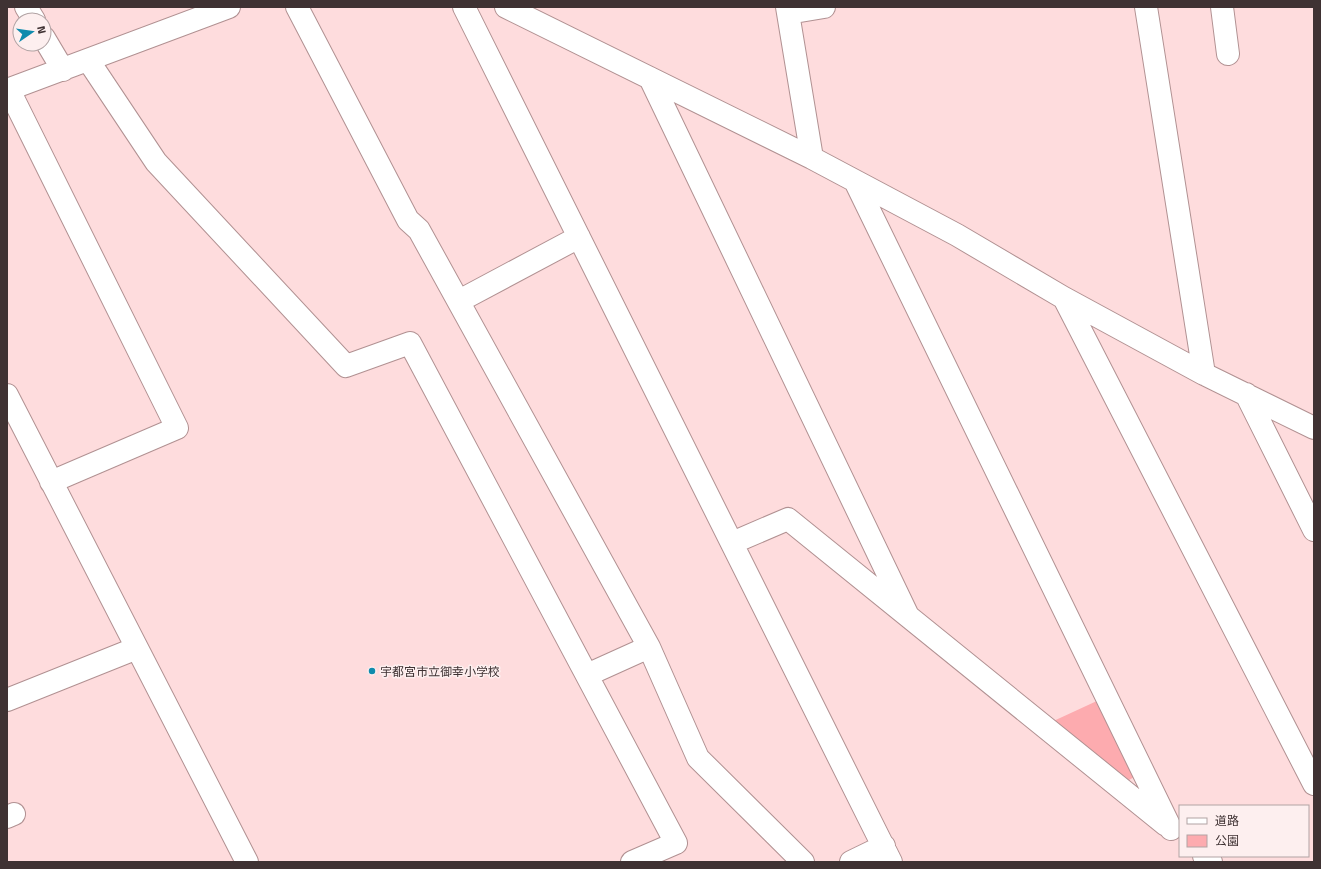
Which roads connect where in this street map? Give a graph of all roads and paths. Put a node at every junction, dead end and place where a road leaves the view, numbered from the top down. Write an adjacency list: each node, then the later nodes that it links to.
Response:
1 (229, 7): 11 (street)
2 (297, 7): 19 (street)
3 (464, 7): 17 (street)
4 (506, 7): 13 (street)
5 (824, 7): 8 (street)
6 (1146, 7): 20 (street)
7 (1222, 7): 10 (street)
8 (787, 10): 15 (street)
9 (52, 51): 12 (street)
10 (1228, 54)
11 (88, 60): 12 (street); 30 (street)
12 (63, 70): 14 (street)
13 (650, 78): 15 (street); 27 (street)
14 (8, 90): 24 (street)
15 (812, 158): 16 (street)
16 (855, 181): 18 (street); 33 (street)
17 (579, 237): 19 (street); 26 (street)
18 (1064, 298): 20 (street); 32 (street)
19 (459, 302): 28 (street)
20 (1204, 374): 21 (street)
21 (1246, 394): 23 (street); 25 (street)
22 (7, 395): 24 (street)
23 (1314, 428)
24 (51, 482): 29 (street)
25 (1314, 530)
26 (732, 543): 27 (street); 34 (street)
27 (908, 616): 33 (street)
28 (649, 647): 30 (street); 37 (street)
29 (137, 648): 31 (street); 35 (street)
30 (587, 675): 36 (street)
31 (7, 700)
32 (1314, 784)
33 (1175, 833)
34 (888, 854): 38 (street)
35 (246, 862)
36 (632, 862)
37 (803, 862)
38 (851, 862)

